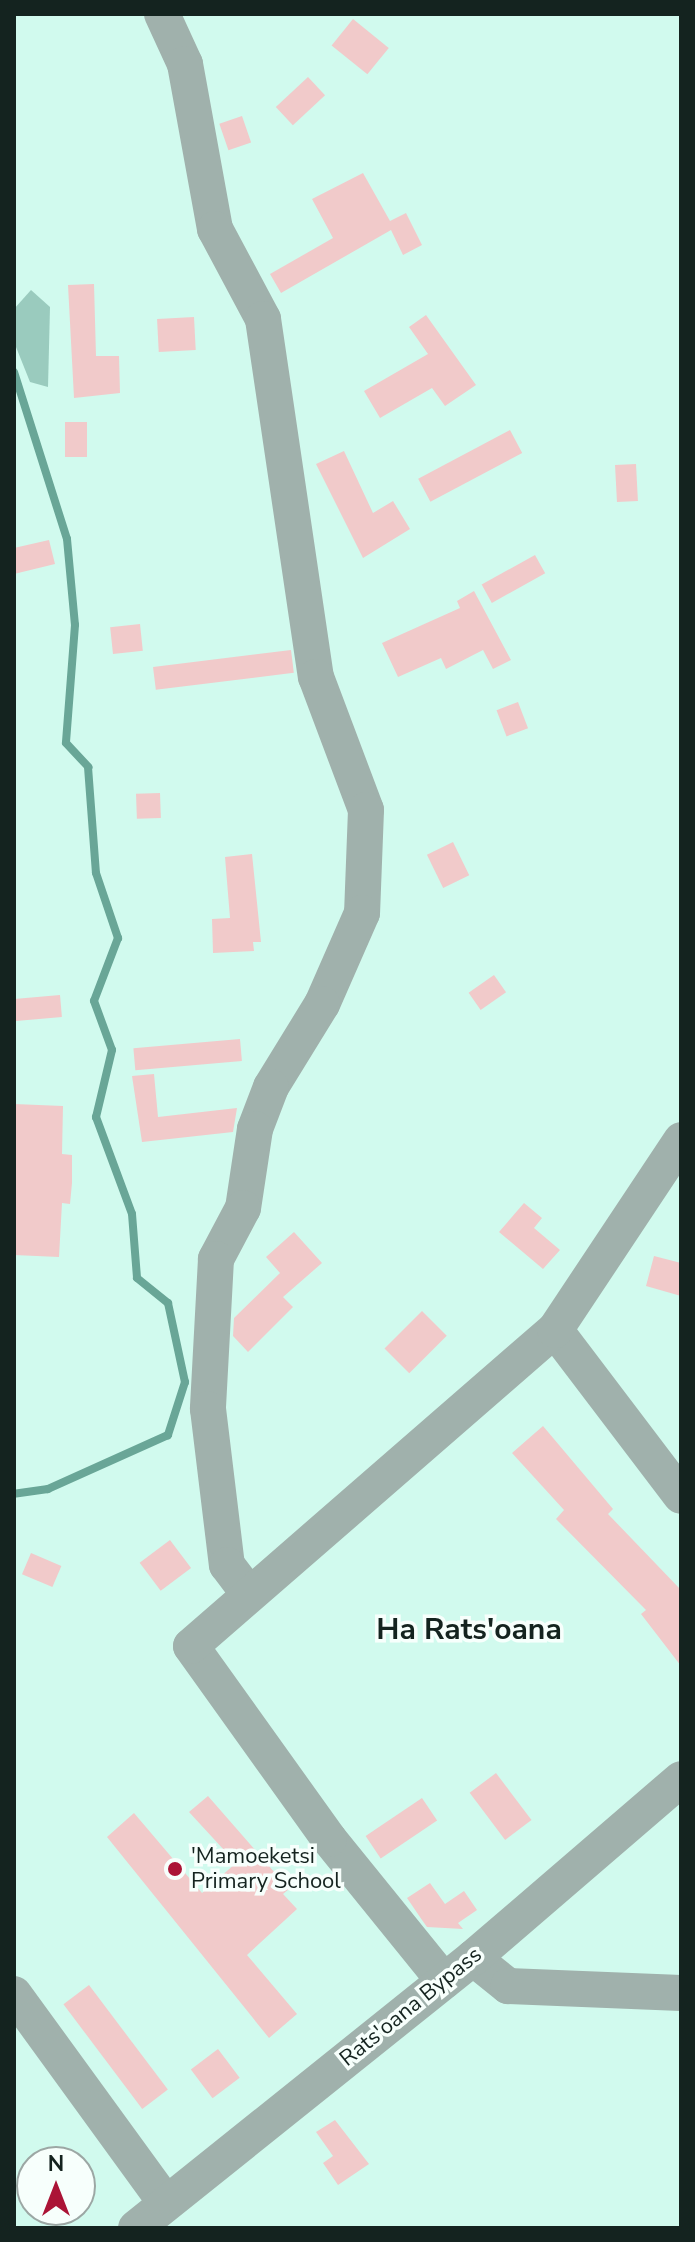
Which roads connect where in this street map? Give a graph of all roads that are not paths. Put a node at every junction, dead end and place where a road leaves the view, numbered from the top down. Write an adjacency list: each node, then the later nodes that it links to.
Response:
1 (162, 14): 5 (street)
2 (681, 1140): 3 (street)
3 (555, 1330): 4 (street); 5 (street)
4 (681, 1496)
5 (247, 1592): 8 (street)
6 (681, 1779): 7 (street, Rats'oana Bypass)
7 (473, 1958): 8 (street, Rats'oana Bypass); 9 (street)
8 (444, 1981): 11 (street, Rats'oana Bypass)
9 (681, 1993)
10 (14, 1994): 11 (street)
11 (165, 2202): 12 (street, Rats'oana Bypass)
12 (136, 2228)

